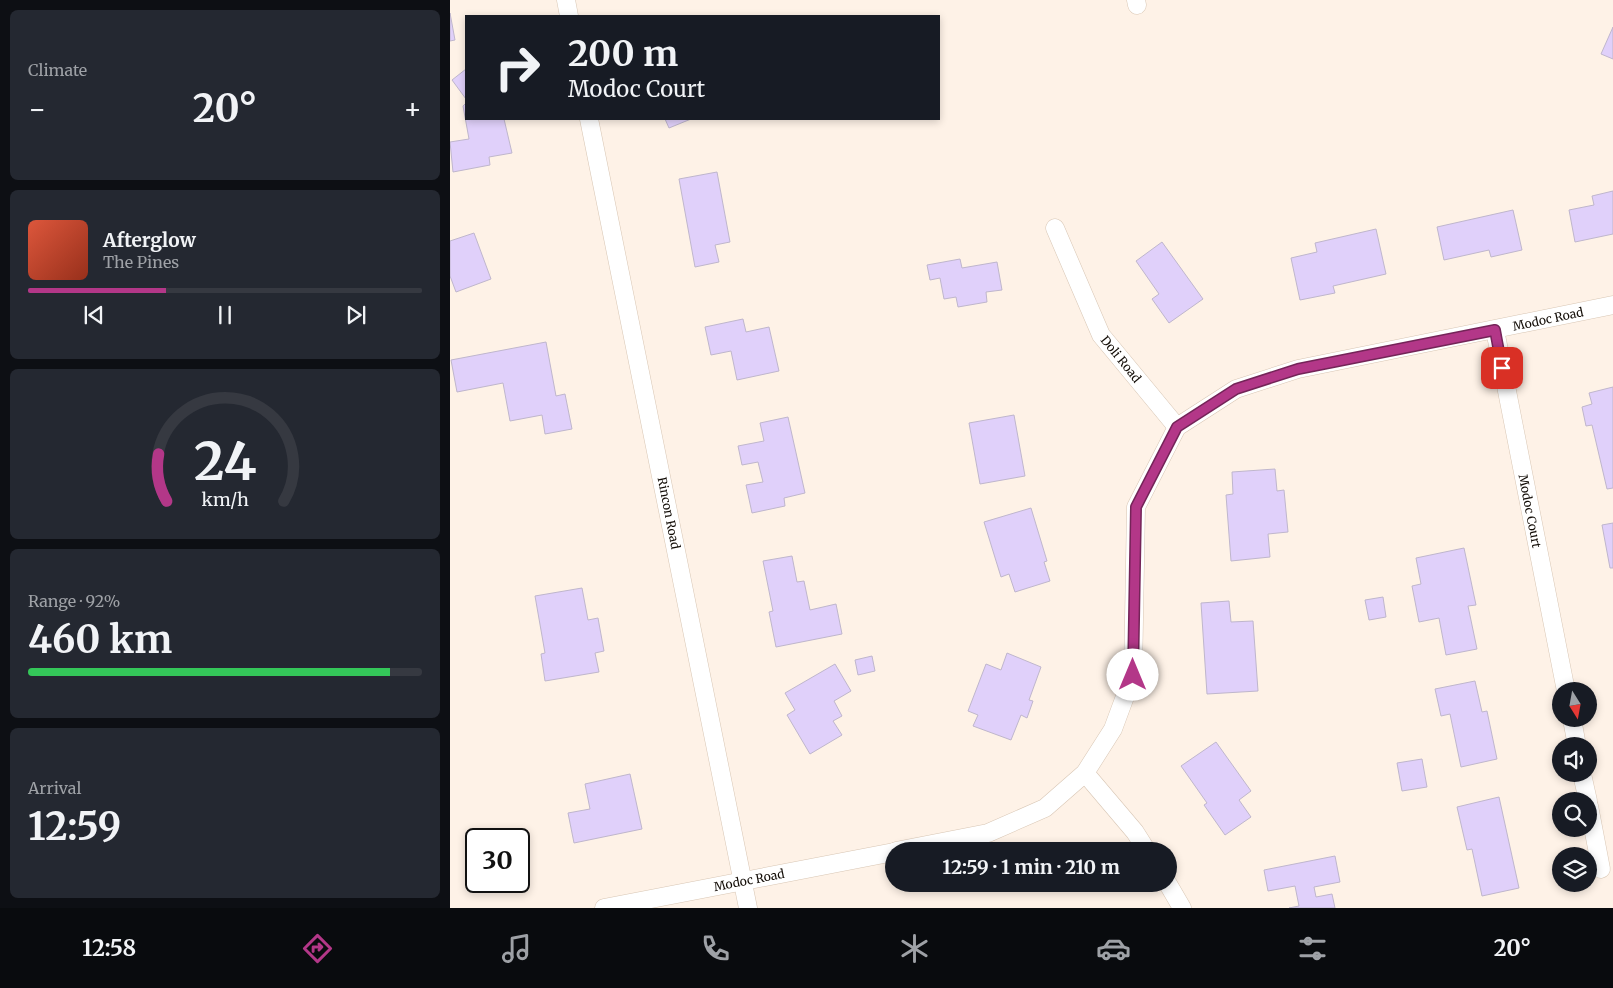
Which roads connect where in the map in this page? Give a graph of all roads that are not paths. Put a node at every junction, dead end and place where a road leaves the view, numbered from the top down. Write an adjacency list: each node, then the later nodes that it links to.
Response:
1 (566, 0): 2 (street)
2 (569, 15)
3 (589, 120): 15 (street, Rincon Road)
4 (1055, 228): 7 (street, Doli Road)
5 (1613, 305): 6 (street, Modoc Road)
6 (1495, 330): 7 (street, Modoc Road); 8 (street, Modoc Court)
7 (1177, 427): 9 (street, Modoc Road)
8 (1564, 682)
9 (1085, 773): 11 (street, Modoc Road); 12 (street)
10 (1595, 837): 14 (street)
11 (942, 842)
12 (1141, 842)
13 (885, 853): 15 (street, Modoc Road)
14 (1601, 869)
15 (743, 882): 17 (street, Modoc Road); 18 (street, Rincon Road)
16 (1173, 892): 19 (street)
17 (604, 908)
18 (748, 908)
19 (1182, 908)

